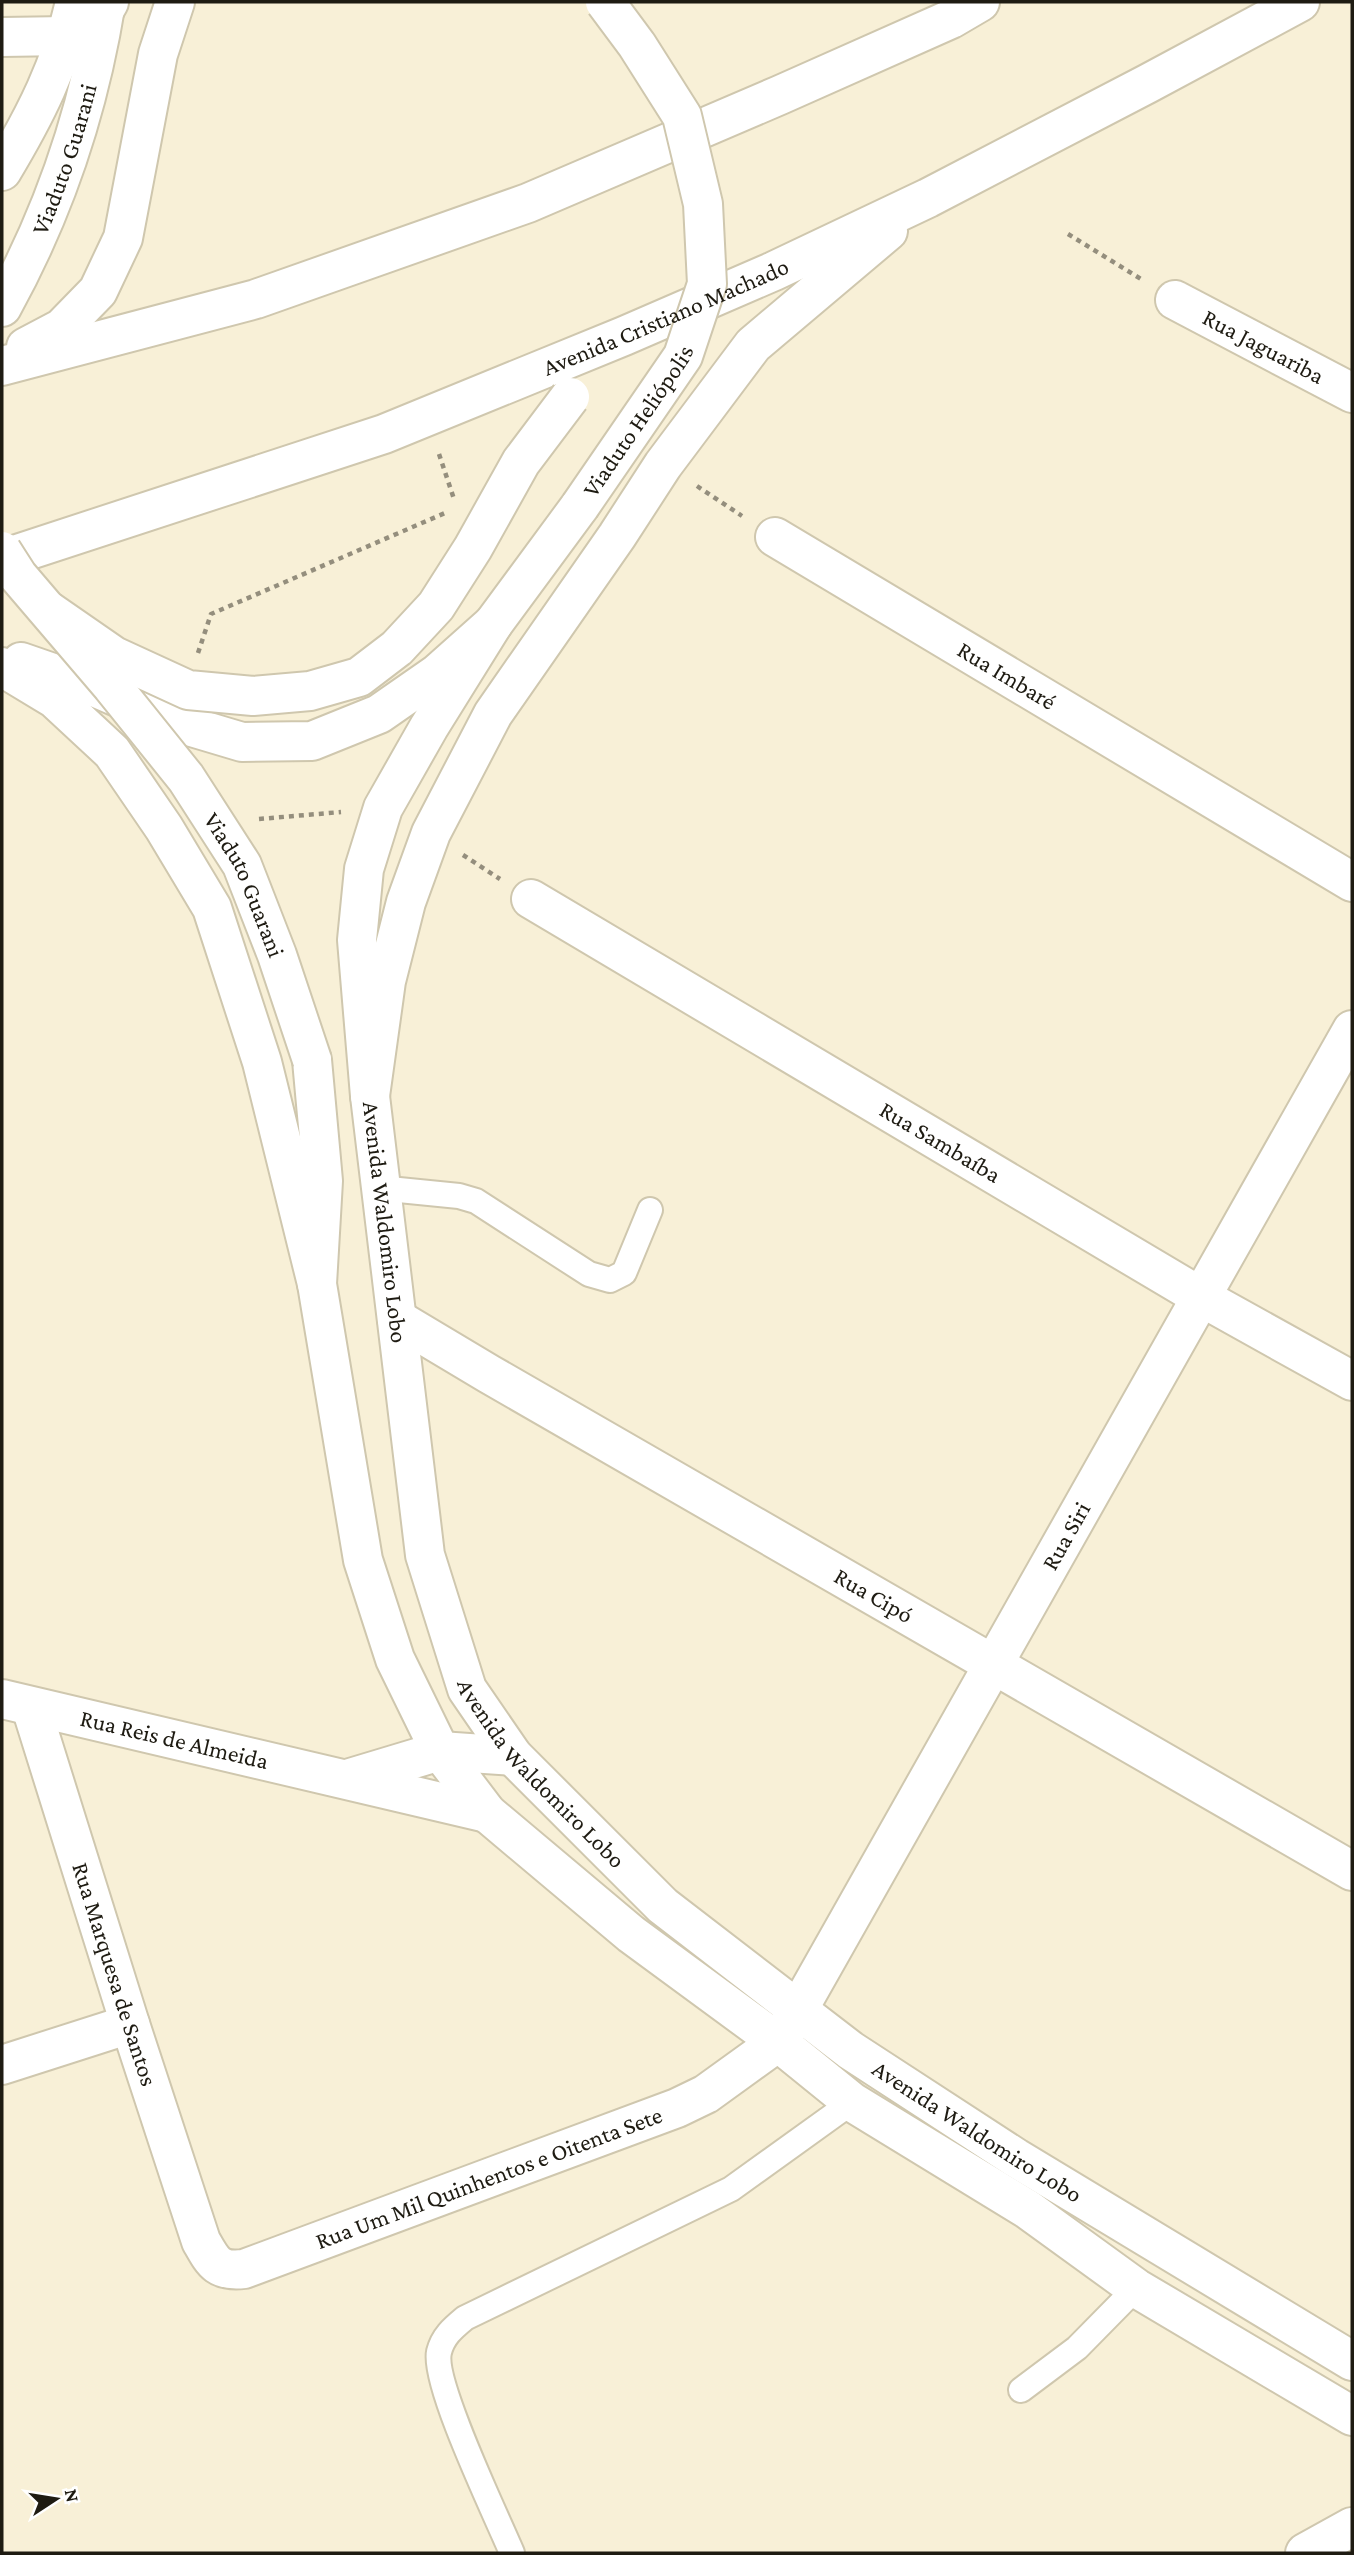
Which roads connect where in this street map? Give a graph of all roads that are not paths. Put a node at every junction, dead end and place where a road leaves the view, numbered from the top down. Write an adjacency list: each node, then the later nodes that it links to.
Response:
1 (174, 2): 12 (main road)
2 (605, 2): 19 (main road, Viaduto Heliópolis, bridge)
3 (980, 2): 13 (main road)
4 (1300, 2): 8 (main road, Avenida Cristiano Machado)
5 (93, 10): 6 (main road); 7 (main road); 10 (main road, Viaduto Guarani)
6 (2, 37)
7 (2, 171)
8 (928, 198): 11 (main road, Avenida Cristiano Machado); 26 (main road)
9 (1175, 300): 14 (main road, Rua Jaguariba)
10 (2, 307)
11 (624, 337): 17 (main road, Avenida Cristiano Machado); 18 (main road, bridge)
12 (2, 360)
13 (2, 366)
14 (1352, 393)
15 (775, 537): 23 (main road, Rua Imbaré)
16 (2, 551): 18 (main road, Viaduto Guarani, bridge)
17 (2, 559)
18 (49, 611): 29 (main road, Viaduto Guarani, bridge)
19 (493, 624): 20 (main road); 22 (main road, Viaduto Heliópolis)
20 (2, 657)
21 (2, 667): 29 (main road)
22 (383, 808): 26 (main road, Avenida Waldomiro Lobo)
23 (1352, 882)
24 (531, 899): 30 (main road, Rua Sambaíba)
25 (1352, 1030): 30 (main road, Rua Siri)
26 (370, 1096): 27 (main road, Avenida Waldomiro Lobo)
27 (379, 1188): 28 (lane); 31 (main road, Avenida Waldomiro Lobo)
28 (650, 1210)
29 (317, 1284): 35 (main road, Avenida Waldomiro Lobo)
30 (1201, 1297): 32 (main road, Rua Sambaíba); 33 (main road, Rua Siri)
31 (397, 1318): 33 (main road, Rua Cipó); 36 (main road, Avenida Waldomiro Lobo)
32 (1352, 1381)
33 (994, 1663): 39 (main road, Rua Cipó); 40 (main road, Rua Siri)
34 (16, 1703): 37 (main road, Rua Reis de Almeida); 41 (main road, Rua Marquesa de Santos)
35 (440, 1751): 36 (main road, Rua Reis de Almeida); 37 (main road, Rua Reis de Almeida); 38 (main road, Avenida Waldomiro Lobo)
36 (513, 1756): 40 (main road, Avenida Waldomiro Lobo)
37 (345, 1779): 38 (main road, Rua Reis de Almeida)
38 (487, 1813): 42 (main road, Avenida Waldomiro Lobo)
39 (1352, 1871)
40 (798, 2010): 42 (main road, Rua Siri); 47 (main road, Avenida Waldomiro Lobo)
41 (130, 2024): 43 (main road); 45 (main road, Rua Marquesa de Santos)
42 (778, 2042): 44 (main road, Avenida Waldomiro Lobo); 45 (main road, Rua Um Mil Quinhentos e Oitenta Sete)
43 (2, 2065)
44 (852, 2102): 46 (main road, Avenida Waldomiro Lobo); 51 (lane)
45 (201, 2241)
46 (1136, 2288): 48 (lane); 49 (main road, Avenida Waldomiro Lobo)
47 (1352, 2361)
48 (1021, 2390)
49 (1352, 2416)
50 (1352, 2527): 52 (main road)
51 (512, 2553)
52 (1305, 2553)

